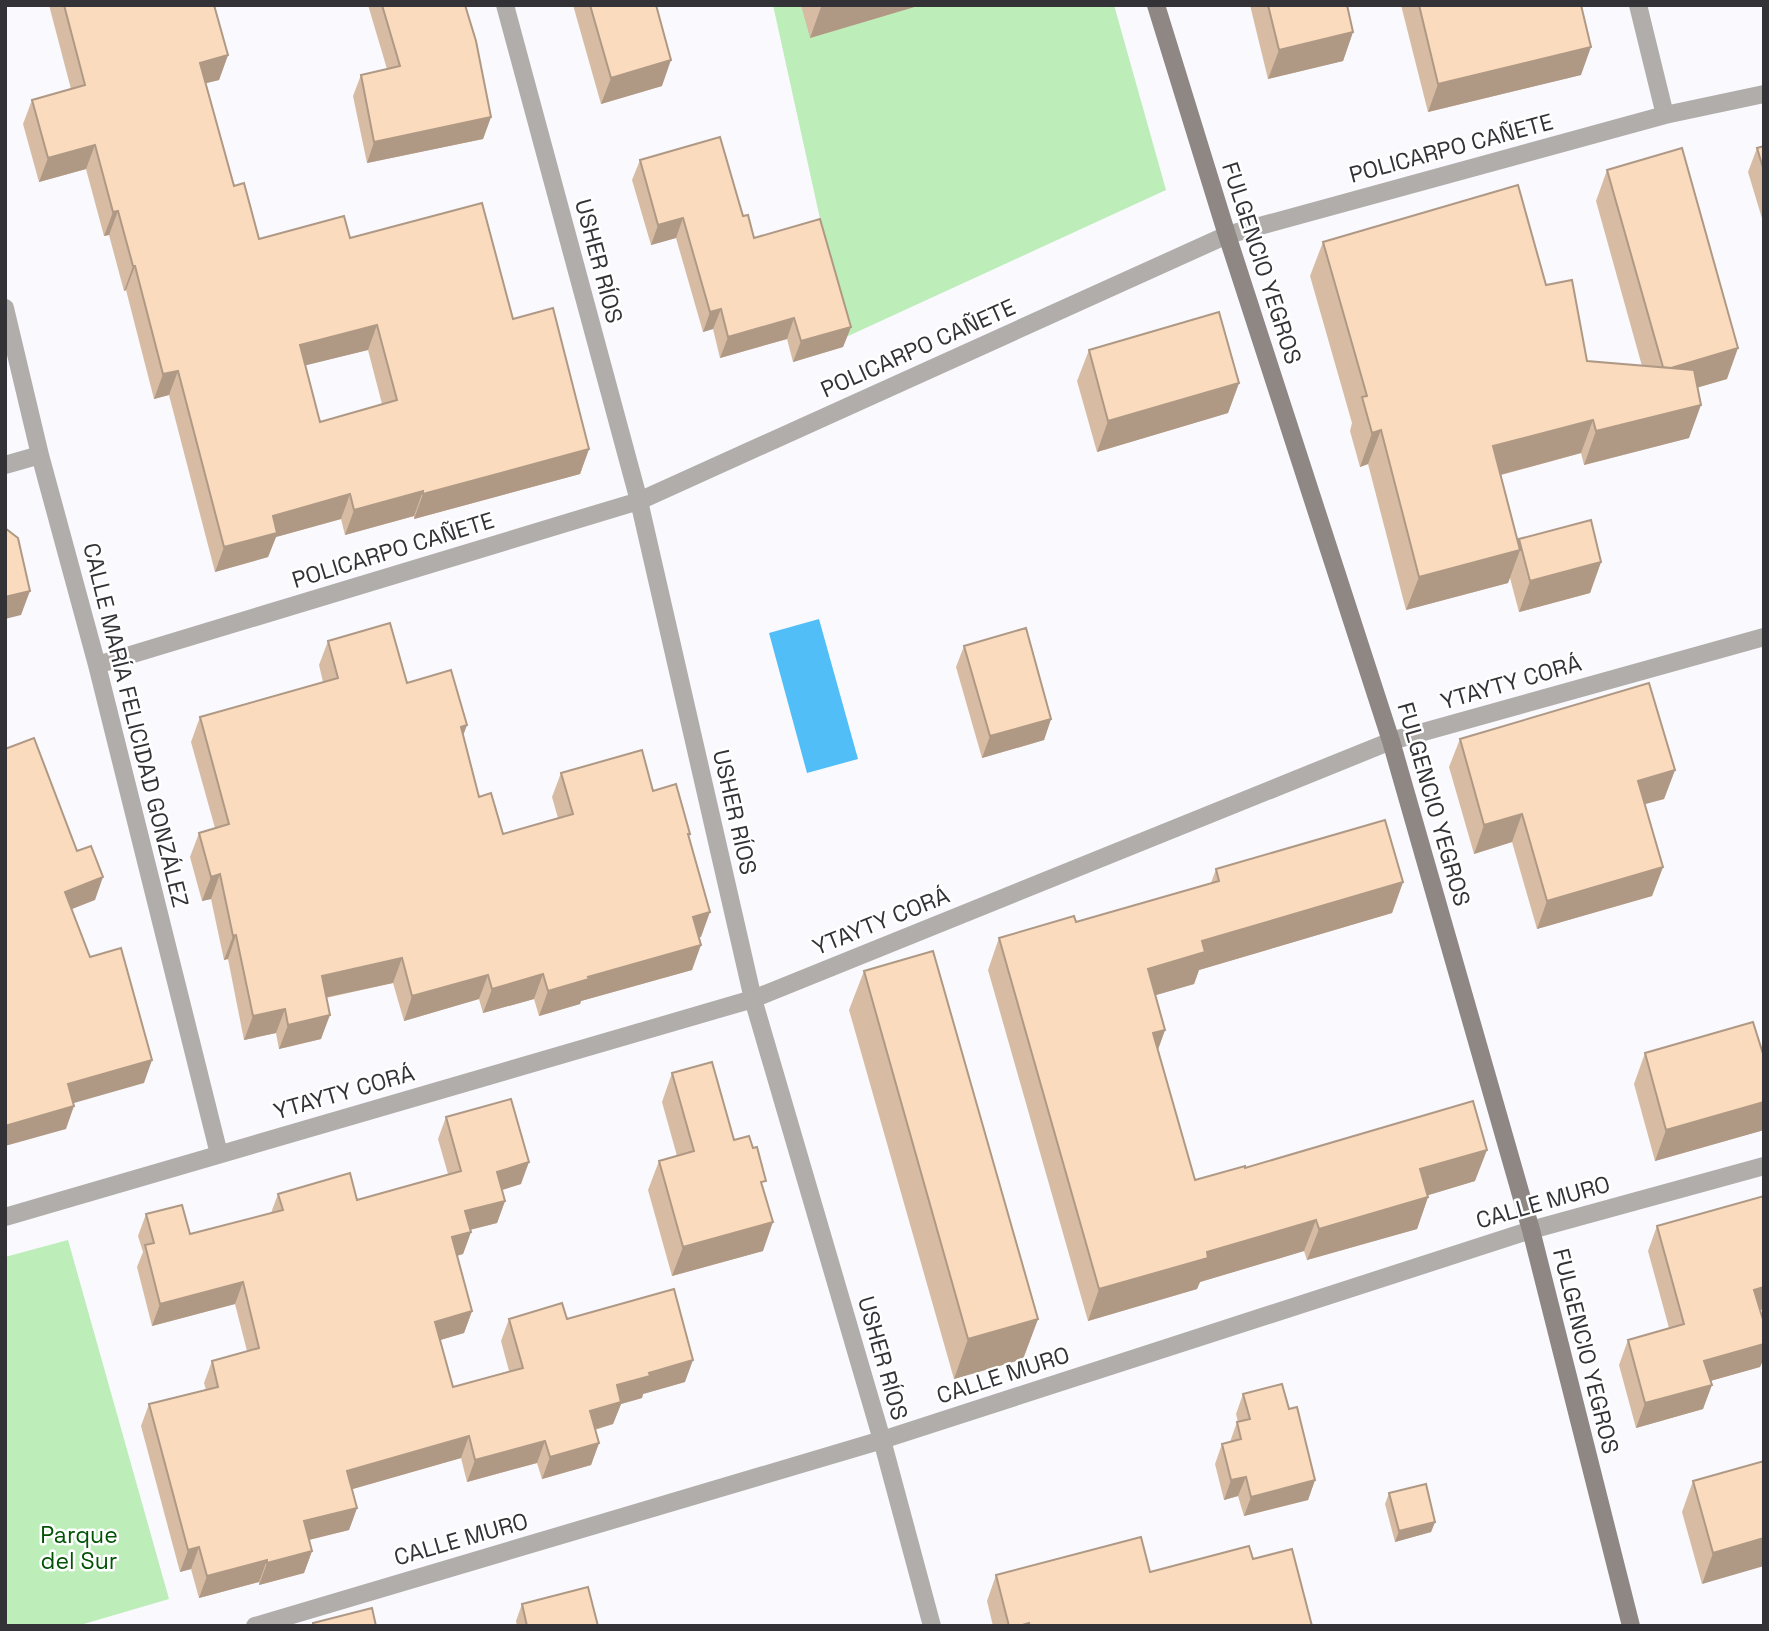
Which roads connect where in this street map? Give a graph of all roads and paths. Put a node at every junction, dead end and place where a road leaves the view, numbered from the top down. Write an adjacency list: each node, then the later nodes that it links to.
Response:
1 (505, 5): 10 (street, USHER RÍOS)
2 (1156, 5): 6 (street, FULGENCIO YEGROS)
3 (1638, 5): 5 (street)
4 (1764, 94): 5 (street, POLICARPO CAÑETE)
5 (1665, 115): 6 (street, POLICARPO CAÑETE)
6 (1227, 235): 10 (street, POLICARPO CAÑETE); 13 (street, FULGENCIO YEGROS)
7 (5, 308): 8 (street, CALLE MARÍA FELICIDAD GONZÁLEZ)
8 (40, 455): 9 (street); 12 (street, CALLE MARÍA FELICIDAD GONZÁLEZ)
9 (5, 465)
10 (639, 501): 12 (street, POLICARPO CAÑETE); 14 (street, USHER RÍOS)
11 (1764, 636): 13 (street, YTAYTY CORÁ)
12 (97, 665): 15 (street, CALLE MARÍA FELICIDAD GONZÁLEZ)
13 (1391, 741): 14 (street, YTAYTY CORÁ); 18 (street, FULGENCIO YEGROS)
14 (753, 999): 15 (street, YTAYTY CORÁ); 19 (street, USHER RÍOS)
15 (219, 1154): 17 (street, YTAYTY CORÁ)
16 (1764, 1166): 18 (street, CALLE MURO)
17 (5, 1217)
18 (1531, 1230): 19 (street, CALLE MURO); 22 (street, FULGENCIO YEGROS)
19 (882, 1440): 20 (street, CALLE MURO); 21 (street, USHER RÍOS)
20 (255, 1626)
21 (932, 1626)
22 (1631, 1626)

